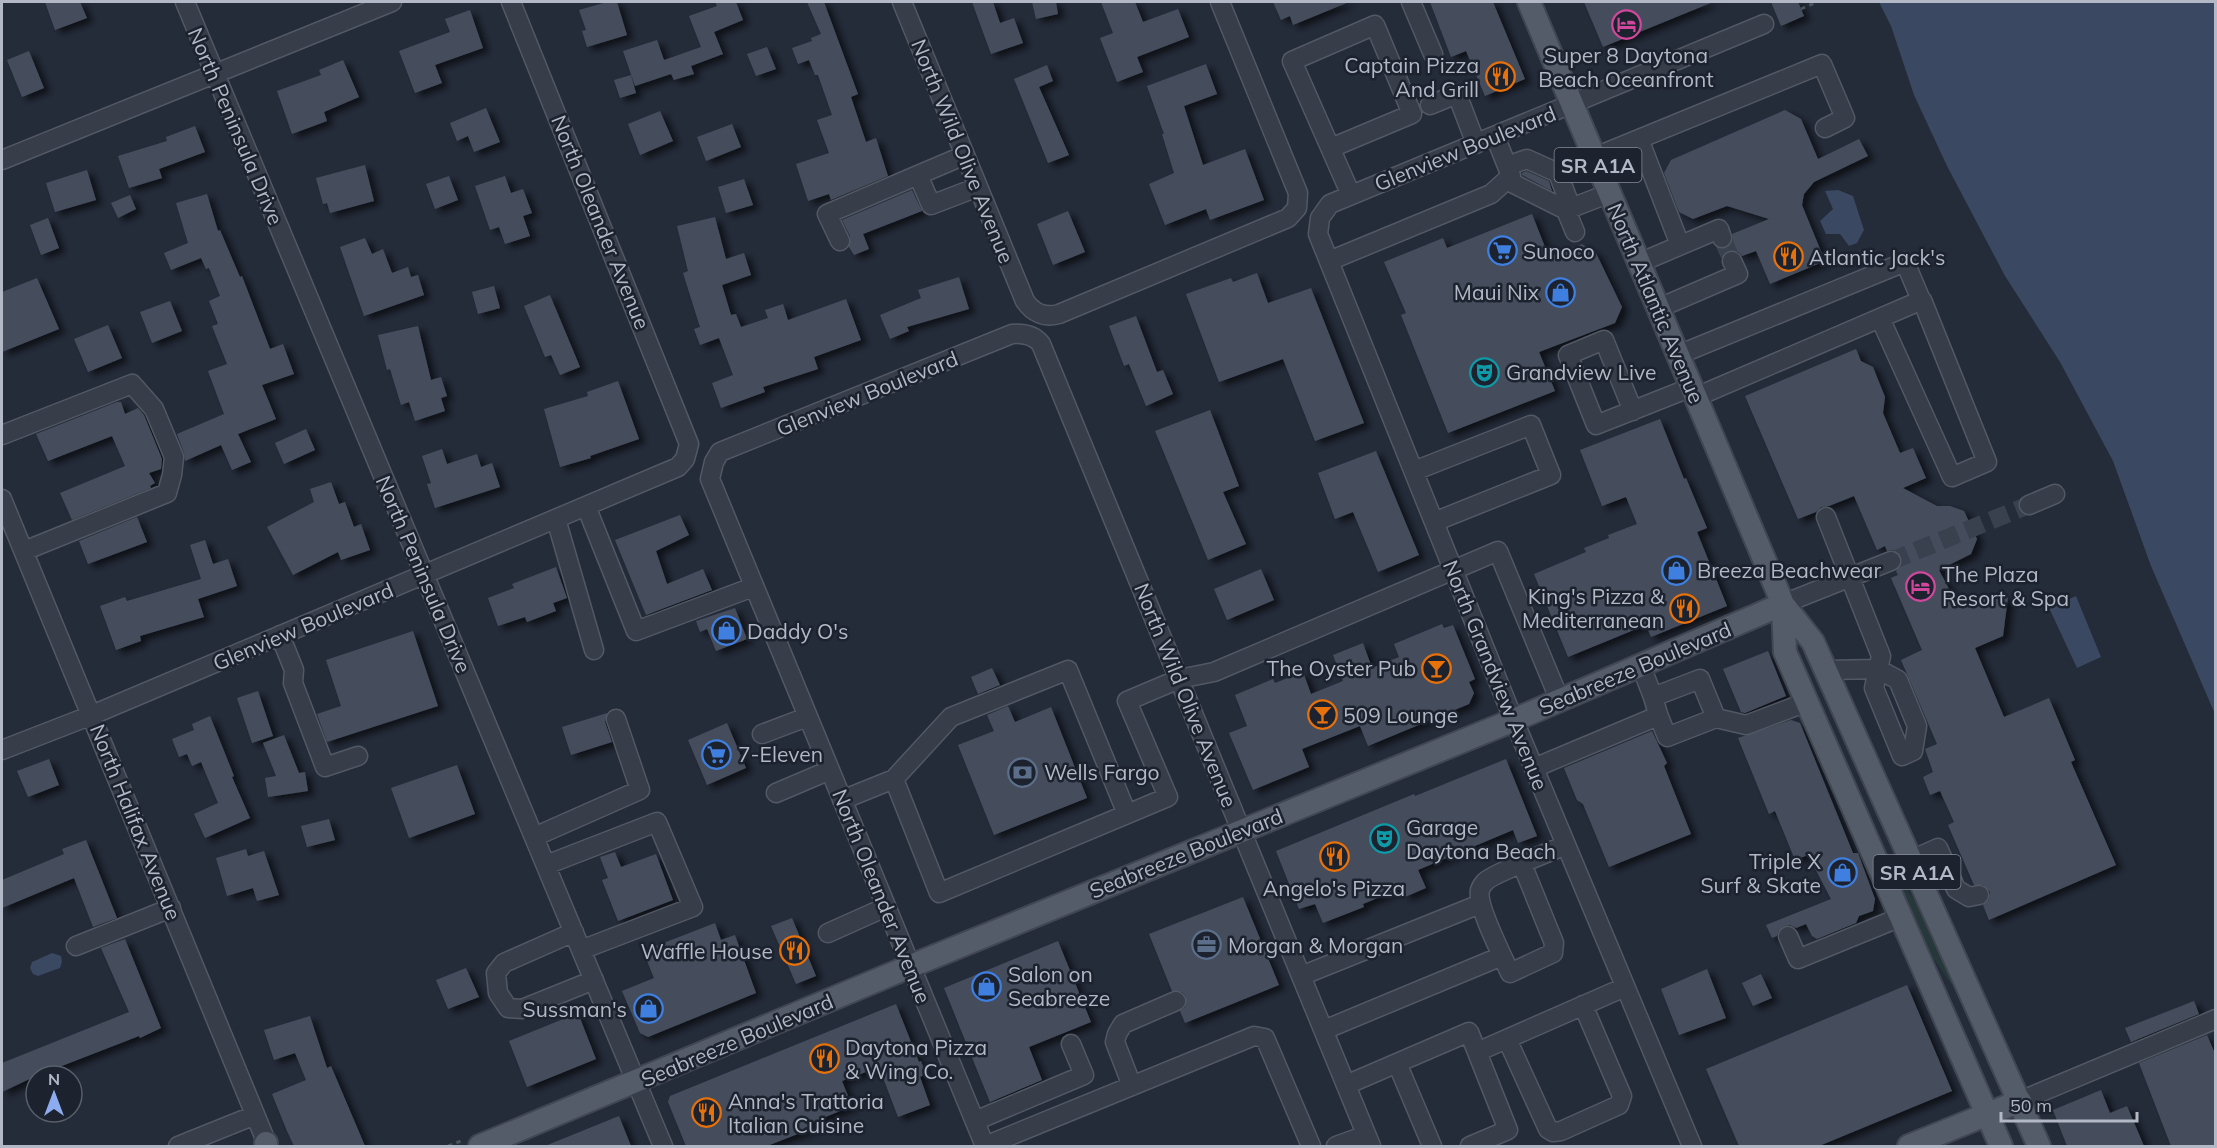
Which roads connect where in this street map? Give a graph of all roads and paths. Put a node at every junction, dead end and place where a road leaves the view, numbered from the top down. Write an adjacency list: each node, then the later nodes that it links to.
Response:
1 (185, 2): 12 (street, North Peninsula Drive)
2 (392, 2): 12 (street)
3 (511, 2): 45 (street, North Oleander Avenue)
4 (902, 2): 20 (street, North Wild Olive Avenue)
5 (1220, 2): 25 (street, North Wild Olive Avenue)
6 (1412, 2): 11 (street)
7 (1529, 2): 13 (main road, North Atlantic Avenue / SR A1A)
8 (1817, 2): 9 (path)
9 (1801, 9)
10 (1764, 24): 13 (street, Glenview Boulevard)
11 (1433, 54)
12 (214, 73): 22 (street); 58 (street, North Peninsula Drive)
13 (1573, 104): 16 (street, Glenview Boulevard); 21 (main road, North Atlantic Avenue / SR A1A)
14 (1430, 105): 18 (street)
15 (1825, 128): 17 (street)
16 (1495, 136): 18 (street, Glenview Boulevard); 23 (street)
17 (1639, 139): 21 (street); 33 (street)
18 (1476, 144): 27 (street, Glenview Boulevard)
19 (1331, 148): 19 (street); 27 (street)
20 (965, 155): 24 (street); 25 (street, North Wild Olive Avenue)
21 (1595, 157): 26 (main road, North Atlantic Avenue / SR A1A)
22 (2, 160)
23 (1507, 173): 28 (street); 28 (street); 34 (street)
24 (918, 176): 25 (street); 32 (street)
25 (978, 187)
26 (1610, 193): 28 (street); 36 (main road, North Atlantic Avenue / SR A1A)
27 (1351, 195): 30 (street, Glenview Boulevard)
28 (1568, 209): 29 (street)
29 (1575, 232)
30 (1318, 234): 34 (street, North Grandview Avenue)
31 (1722, 238): 33 (street)
32 (840, 241)
33 (1680, 245): 36 (street)
34 (1329, 261): 46 (street, North Grandview Avenue)
35 (1732, 261): 38 (street)
36 (1639, 263): 38 (main road, North Atlantic Avenue / SR A1A)
37 (1921, 300): 39 (street); 39 (street); 41 (street)
38 (1659, 308): 41 (main road, North Atlantic Avenue / SR A1A)
39 (1880, 318): 42 (street)
40 (1041, 344): 47 (street, Glenview Boulevard); 66 (street, North Wild Olive Avenue)
41 (1678, 355): 42 (main road, North Atlantic Avenue / SR A1A)
42 (1694, 392): 43 (street); 61 (main road, North Atlantic Avenue / SR A1A)
43 (1633, 411): 43 (street)
44 (2, 435): 55 (street)
45 (689, 444): 51 (street, Glenview Boulevard)
46 (1414, 471): 54 (street, North Grandview Avenue); 54 (street)
47 (710, 479): 60 (street, North Oleander Avenue)
48 (2055, 494): 50 (street)
49 (2, 501): 55 (street, North Halifax Avenue)
50 (2029, 505)
51 (586, 506): 53 (street, Glenview Boulevard); 60 (street)
52 (1826, 517): 59 (street)
53 (556, 519): 58 (street, Glenview Boulevard); 63 (street)
54 (1434, 522): 57 (street, North Grandview Avenue)
55 (24, 552): 70 (street, North Halifax Avenue)
56 (1892, 561): 59 (street, Seabreeze Boulevard)
57 (1454, 570): 66 (street); 67 (street); 74 (street, North Grandview Avenue)
58 (425, 575): 62 (street, Glenview Boulevard); 85 (street, North Peninsula Drive)
59 (1850, 578): 61 (street, Seabreeze Boulevard); 65 (street)
60 (753, 587): 71 (street, North Oleander Avenue)
61 (1783, 604): 64 (main road, Seabreeze Boulevard); 65 (main road, North Atlantic Avenue / SR A1A); 68 (main road, North Atlantic Avenue / SR A1A)
62 (280, 636): 70 (street, Glenview Boulevard); 77 (street)
63 (594, 650)
64 (1641, 666): 67 (main road, Seabreeze Boulevard); 69 (street)
65 (1826, 670): 87 (main road, North Atlantic Avenue / SR A1A)
66 (1179, 679): 83 (street); 84 (street, North Wild Olive Avenue)
67 (1560, 700): 74 (main road, Seabreeze Boulevard)
68 (1807, 702): 72 (street); 94 (main road, North Atlantic Avenue / SR A1A)
69 (1656, 705): 72 (street); 72 (street); 78 (street)
70 (92, 715): 76 (street, Glenview Boulevard); 93 (street, North Halifax Avenue)
71 (807, 717): 75 (street); 79 (street, North Oleander Avenue)
72 (1716, 718)
73 (616, 719): 85 (street)
74 (1514, 720): 78 (street, North Grandview Avenue); 84 (main road, Seabreeze Boulevard)
75 (762, 734)
76 (2, 750)
77 (358, 756)
78 (1534, 768): 86 (street, North Grandview Avenue)
79 (830, 770): 81 (street); 82 (street, North Oleander Avenue)
80 (894, 778): 82 (street); 83 (street); 83 (street)
81 (776, 793)
82 (842, 801): 92 (street, North Oleander Avenue)
83 (1127, 814)
84 (1242, 830): 101 (main road, Seabreeze Boulevard); 102 (street, North Wild Olive Avenue)
85 (534, 837): 89 (street, North Peninsula Drive)
86 (1566, 845): 88 (street); 104 (street, North Grandview Avenue)
87 (1911, 860): 90 (street); 116 (main road, North Atlantic Avenue / SR A1A)
88 (1522, 864): 91 (street); 100 (street)
89 (546, 865): 95 (street, North Peninsula Drive); 99 (street)
90 (1978, 895)
91 (1480, 904): 100 (street); 102 (street)
92 (886, 907): 96 (street); 101 (street, North Oleander Avenue)
93 (171, 908): 98 (street); 117 (street, North Halifax Avenue)
94 (1901, 917): 97 (street); 118 (main road, North Atlantic Avenue / SR A1A)
95 (574, 932): 99 (street, North Peninsula Drive); 103 (street)
96 (828, 933)
97 (1788, 936)
98 (76, 946)
99 (581, 950): 103 (street, North Peninsula Drive)
100 (1502, 956): 108 (street)
101 (911, 966): 113 (main road, Seabreeze Boulevard); 119 (street, North Oleander Avenue)
102 (1301, 976): 108 (street, North Wild Olive Avenue)
103 (594, 980): 113 (street, North Peninsula Drive)
104 (1626, 987): 106 (street); 132 (street, North Grandview Avenue)
105 (1176, 1001): 115 (street)
106 (1583, 1005): 109 (street); 109 (street)
107 (2216, 1019): 116 (street)
108 (1324, 1030): 114 (street, North Wild Olive Avenue)
109 (1507, 1039): 111 (street)
110 (1071, 1044): 119 (street)
111 (1477, 1052): 112 (street); 120 (street)
112 (1397, 1063): 114 (street); 130 (street)
113 (636, 1082): 126 (main road, Seabreeze Boulevard); 127 (street, North Peninsula Drive)
114 (1346, 1085): 121 (street, North Wild Olive Avenue)
115 (1132, 1086): 123 (street); 128 (street)
116 (2020, 1101): 118 (main road); 135 (main road, North Atlantic Avenue / SR A1A)
117 (255, 1115): 124 (street, North Halifax Avenue); 125 (street)
118 (1987, 1115): 122 (main road); 134 (main road, North Atlantic Avenue / SR A1A)
119 (975, 1121): 128 (street, North Oleander Avenue)
120 (1504, 1140): 131 (street)
121 (1369, 1141): 129 (street)
122 (1936, 1141): 133 (main road)
123 (1310, 1144)
124 (267, 1145)
125 (178, 1146)
126 (480, 1146)
127 (663, 1146)
128 (985, 1146)
129 (1336, 1146)
130 (1432, 1146)
131 (1470, 1146)
132 (1692, 1146)
133 (1909, 1146)
134 (2001, 1146)
135 (2039, 1146)

